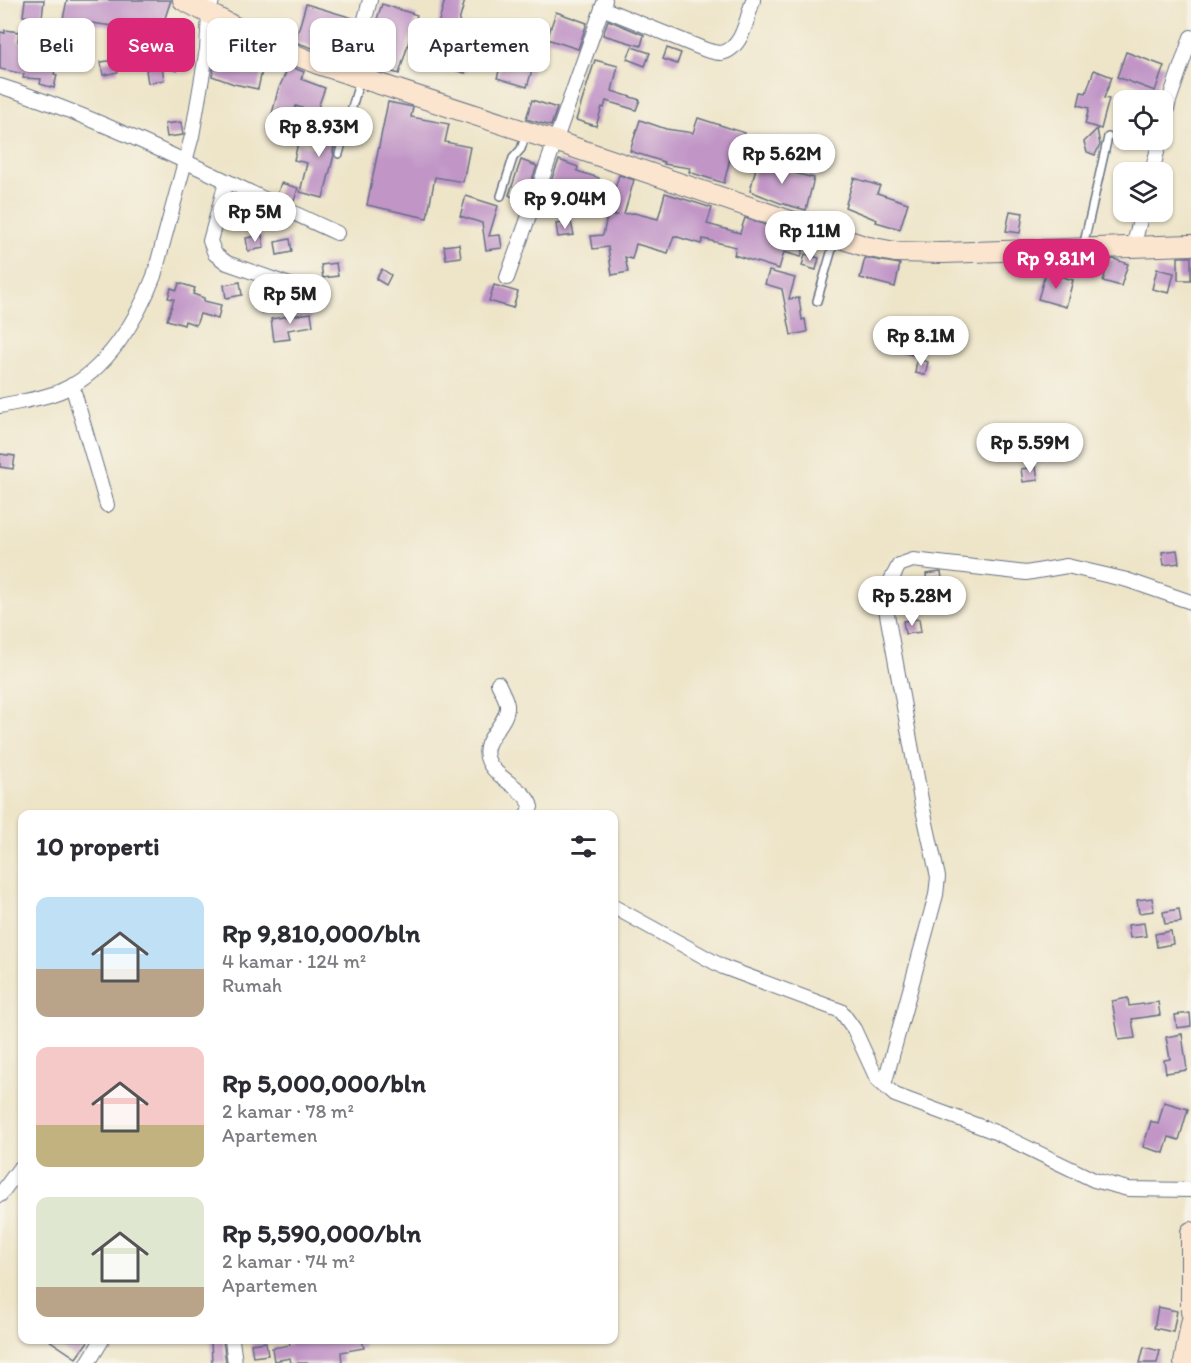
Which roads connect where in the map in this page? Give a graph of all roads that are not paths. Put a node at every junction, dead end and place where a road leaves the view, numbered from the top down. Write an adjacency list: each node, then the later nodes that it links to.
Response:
1 (183, 0): 5 (main road)
2 (370, 0): 7 (street)
3 (753, 0): 4 (street)
4 (604, 4): 12 (street)
5 (210, 7): 7 (main road); 14 (street)
6 (1191, 37): 9 (street)
7 (355, 77): 10 (main road); 13 (lane)
8 (0, 86): 14 (street)
9 (1173, 90)
10 (526, 131): 12 (main road); 16 (lane)
11 (1108, 136): 22 (lane)
12 (555, 141): 19 (main road); 23 (street)
13 (339, 154)
14 (185, 162): 15 (street); 26 (street)
15 (226, 182): 18 (street); 24 (street)
16 (501, 196)
17 (1140, 222): 21 (street)
18 (337, 233)
19 (835, 236): 22 (main road); 25 (lane)
20 (1191, 245): 21 (main road)
21 (1133, 248): 22 (main road)
22 (1083, 249)
23 (507, 278)
24 (304, 290)
25 (817, 301)
26 (72, 385): 27 (street); 28 (street)
27 (0, 406)
28 (107, 505)
29 (1191, 602): 33 (street)
30 (498, 683): 31 (street)
31 (529, 810)
32 (618, 909): 33 (street)
33 (884, 1085): 35 (street)
34 (18, 1170): 36 (street)
35 (1191, 1190)
36 (0, 1195)
37 (1191, 1232): 38 (main road)
38 (1190, 1259): 39 (main road)
39 (1191, 1312)
40 (1191, 1323): 43 (main road)
41 (100, 1344): 44 (street)
42 (233, 1344): 45 (street)
43 (1187, 1355)
44 (88, 1363)
45 (235, 1363)

